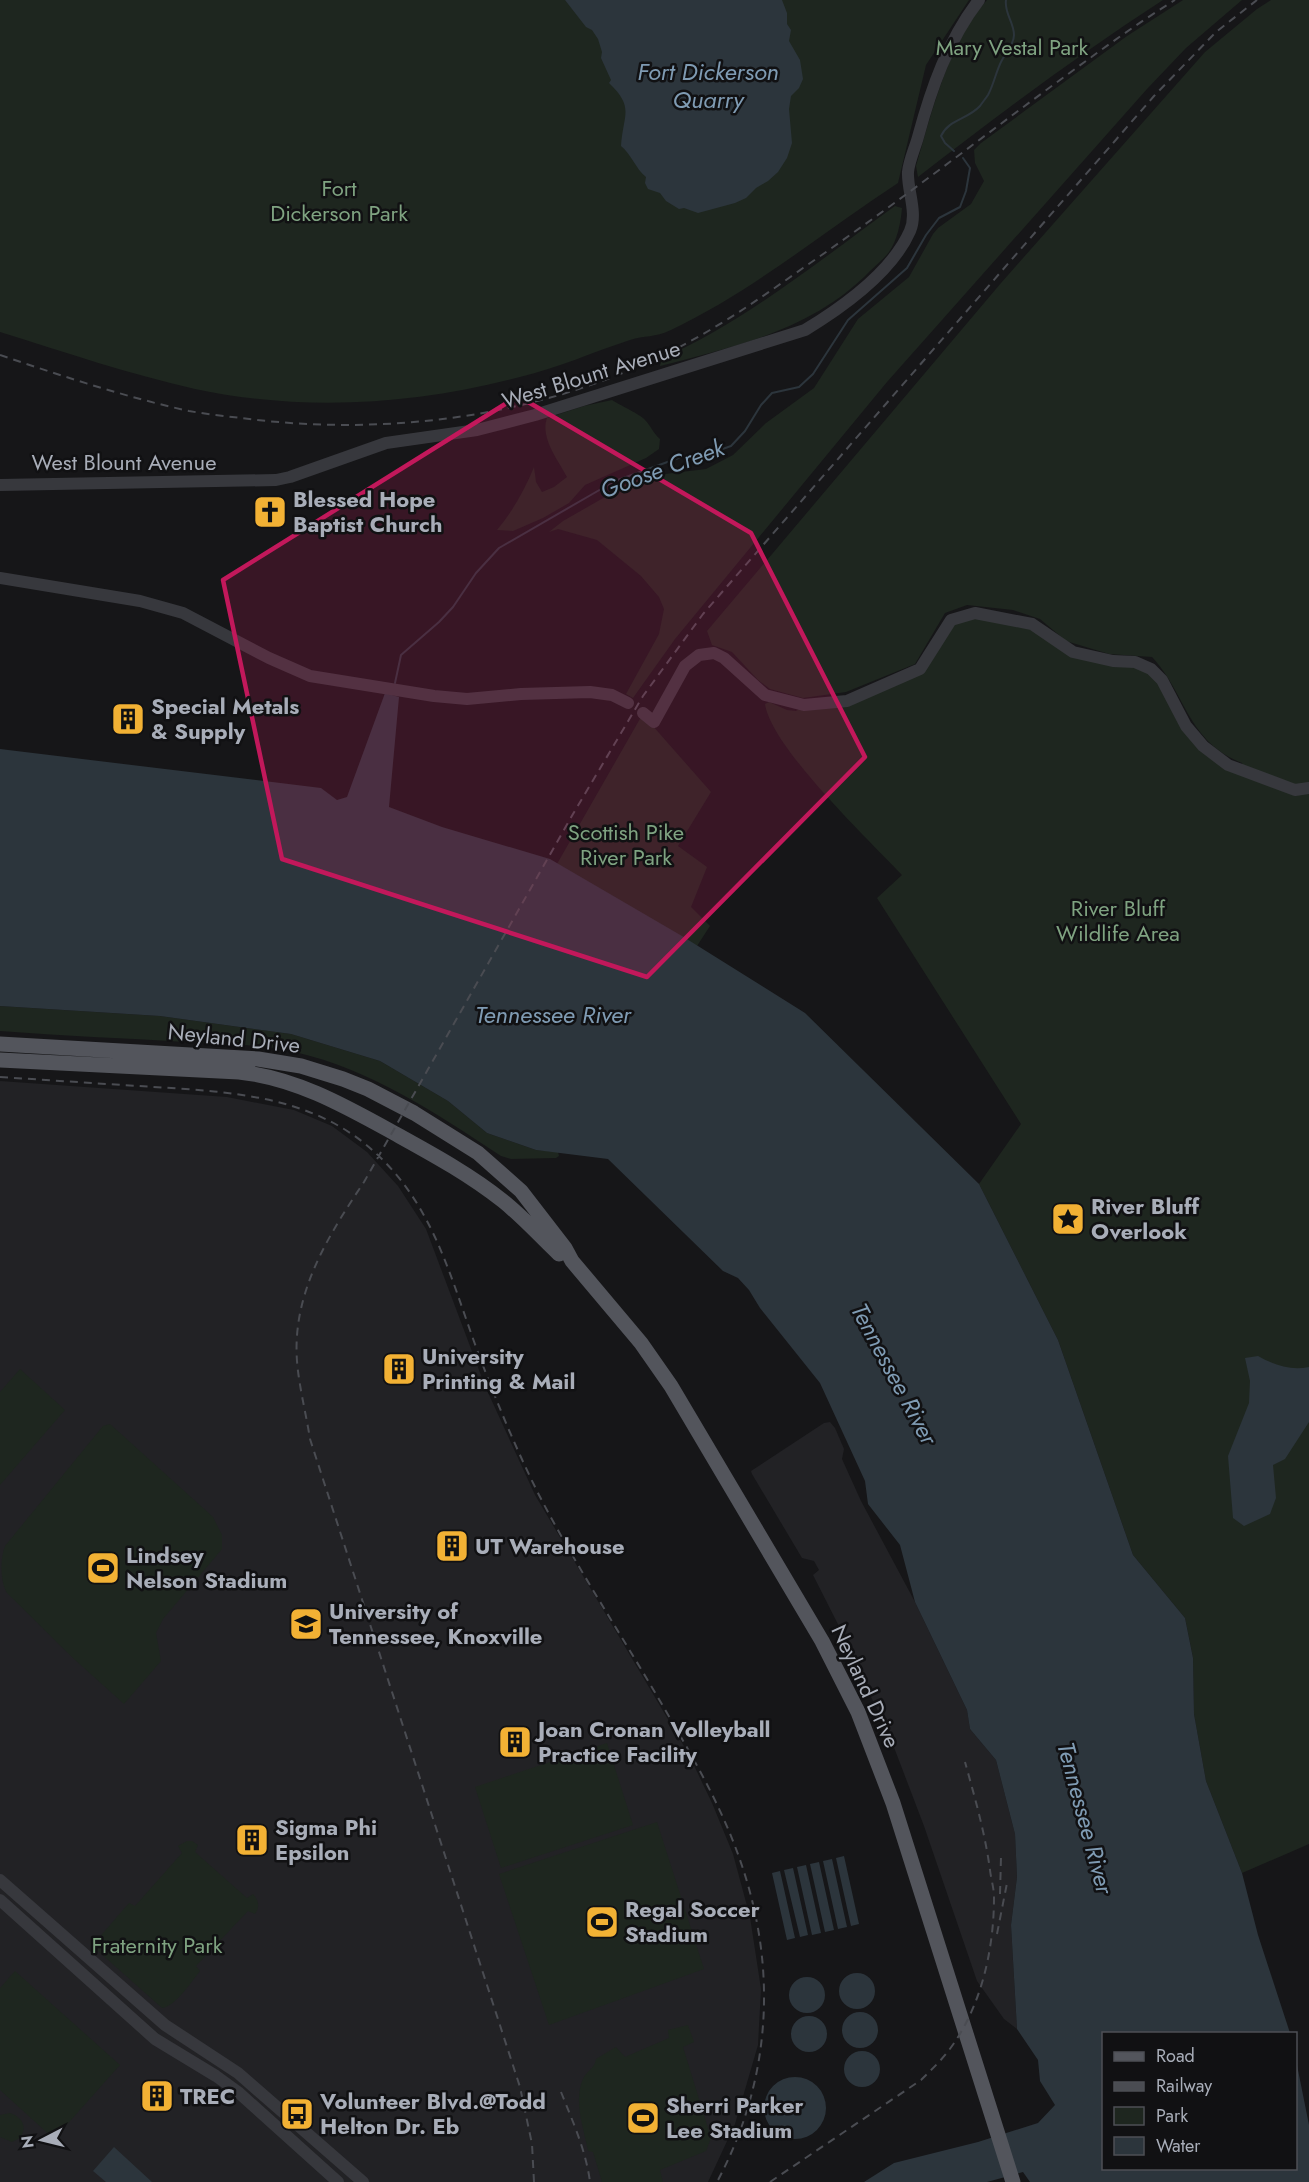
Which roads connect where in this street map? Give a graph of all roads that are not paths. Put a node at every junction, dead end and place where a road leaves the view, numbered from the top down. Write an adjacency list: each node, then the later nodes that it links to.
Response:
1 (979, 0): 2 (street, West Blount Avenue)
2 (0, 485)
3 (0, 578): 4 (street)
4 (628, 703)
5 (643, 713): 6 (street)
6 (1309, 789)
7 (0, 1044): 9 (main road, Neyland Drive)
8 (0, 1060): 9 (main road, Neyland Drive)
9 (572, 1261): 14 (main road, Neyland Drive)
10 (0, 1880): 13 (street)
11 (0, 1900): 12 (street)
12 (338, 2182)
13 (363, 2182)
14 (1013, 2182)

